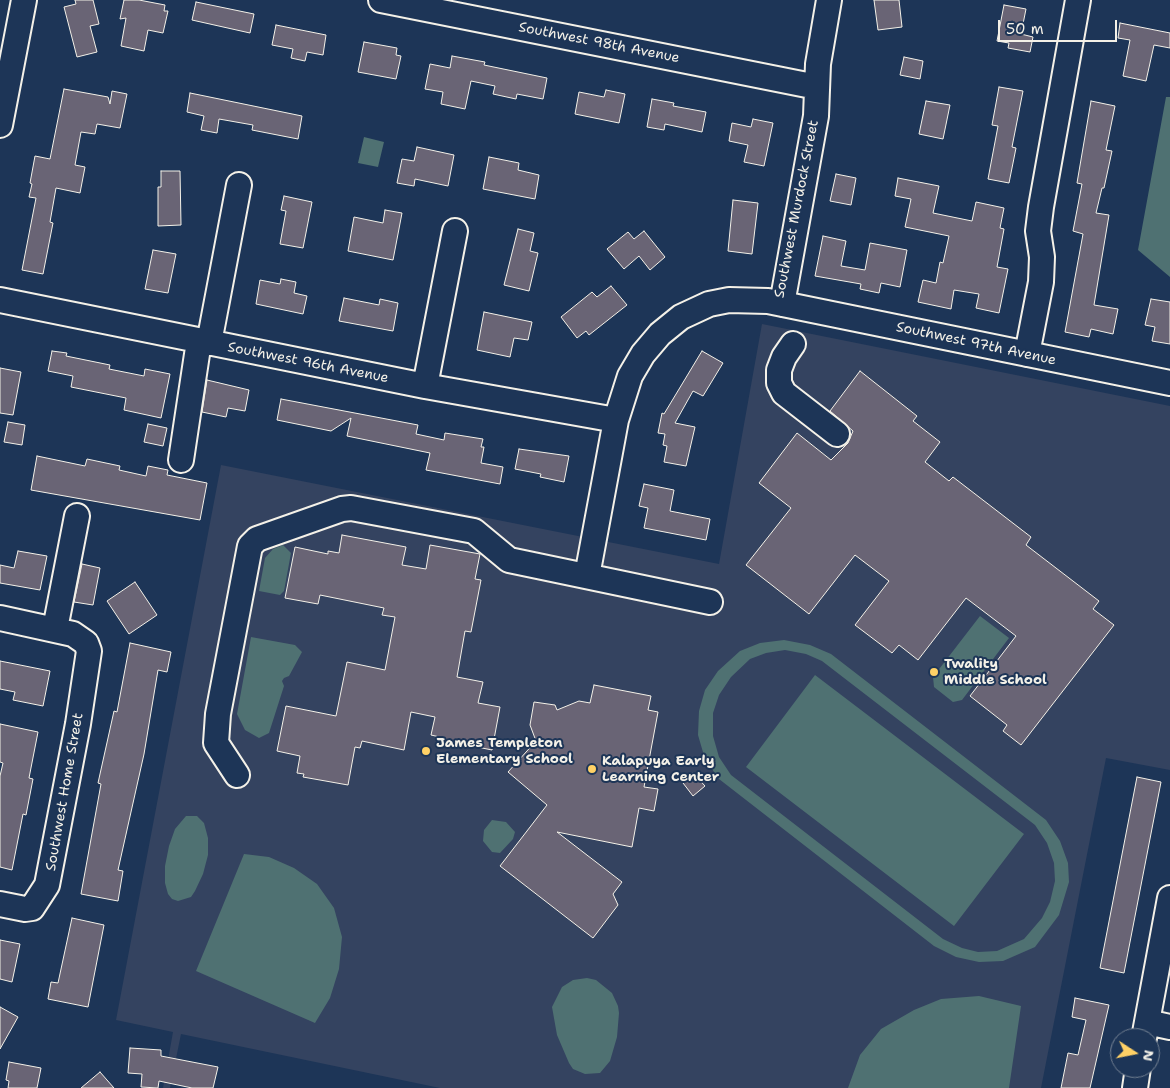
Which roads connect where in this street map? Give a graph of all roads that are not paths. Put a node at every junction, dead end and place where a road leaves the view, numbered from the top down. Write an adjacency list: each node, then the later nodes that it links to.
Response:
1 (24, 0): 6 (street)
2 (380, 0): 5 (street, Southwest 98th Avenue)
3 (829, 0): 5 (street, Southwest Murdock Street)
4 (1078, 0): 13 (street)
5 (817, 87): 10 (street, Southwest Murdock Street)
6 (0, 125)
7 (239, 185): 11 (street)
8 (455, 231): 15 (street)
9 (0, 300): 11 (street, Southwest 96th Avenue)
10 (782, 304): 13 (street, Southwest 97th Avenue); 16 (street, Southwest Murdock Street)
11 (204, 342): 15 (street, Southwest 96th Avenue); 18 (street)
12 (793, 344): 17 (street)
13 (1027, 354): 14 (street, Southwest 97th Avenue)
14 (1170, 383)
15 (425, 386): 16 (street, Southwest 96th Avenue)
16 (616, 420): 20 (street, Southwest Murdock Street)
17 (837, 434)
18 (181, 460)
19 (77, 516): 23 (street)
20 (587, 576): 21 (street); 24 (street)
21 (710, 602)
22 (0, 618): 23 (street)
23 (55, 629): 26 (street, Southwest Home Street)
24 (237, 775)
25 (1170, 898): 27 (street)
26 (0, 904)
27 (1154, 1028)

